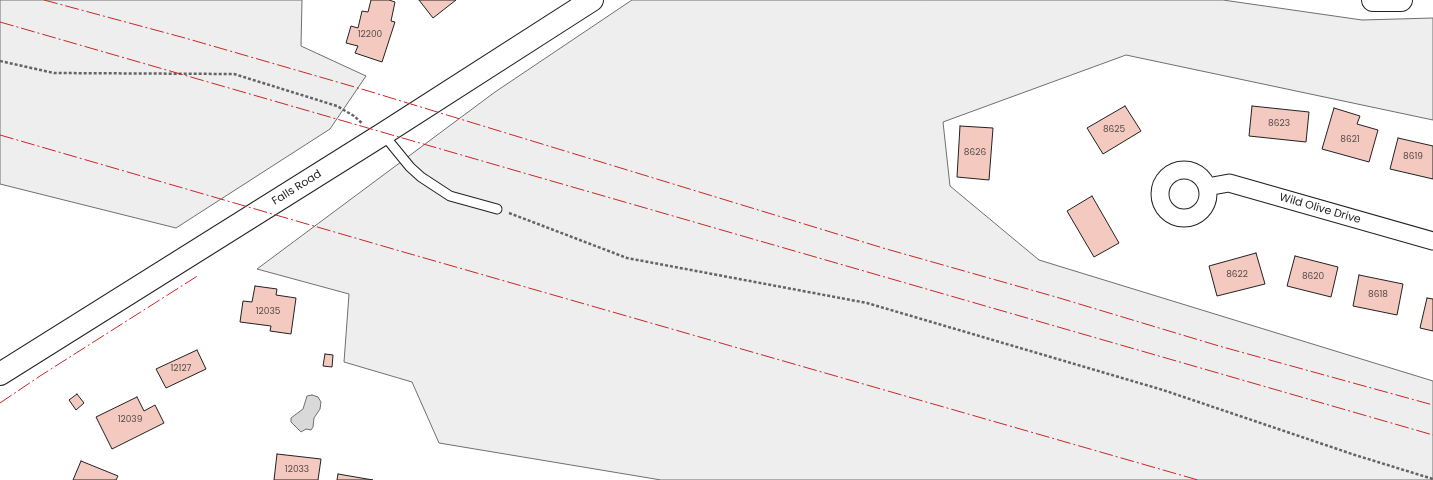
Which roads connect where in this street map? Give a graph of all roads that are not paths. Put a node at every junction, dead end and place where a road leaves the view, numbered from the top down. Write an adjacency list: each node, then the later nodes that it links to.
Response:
1 (592, 0): 4 (main road, Falls Road)
2 (1373, 0): 3 (main road)
3 (1402, 0)
4 (383, 134): 6 (lane); 8 (main road, Falls Road)
5 (1207, 187): 7 (street, Wild Olive Drive)
6 (497, 209)
7 (1433, 241)
8 (0, 374)

